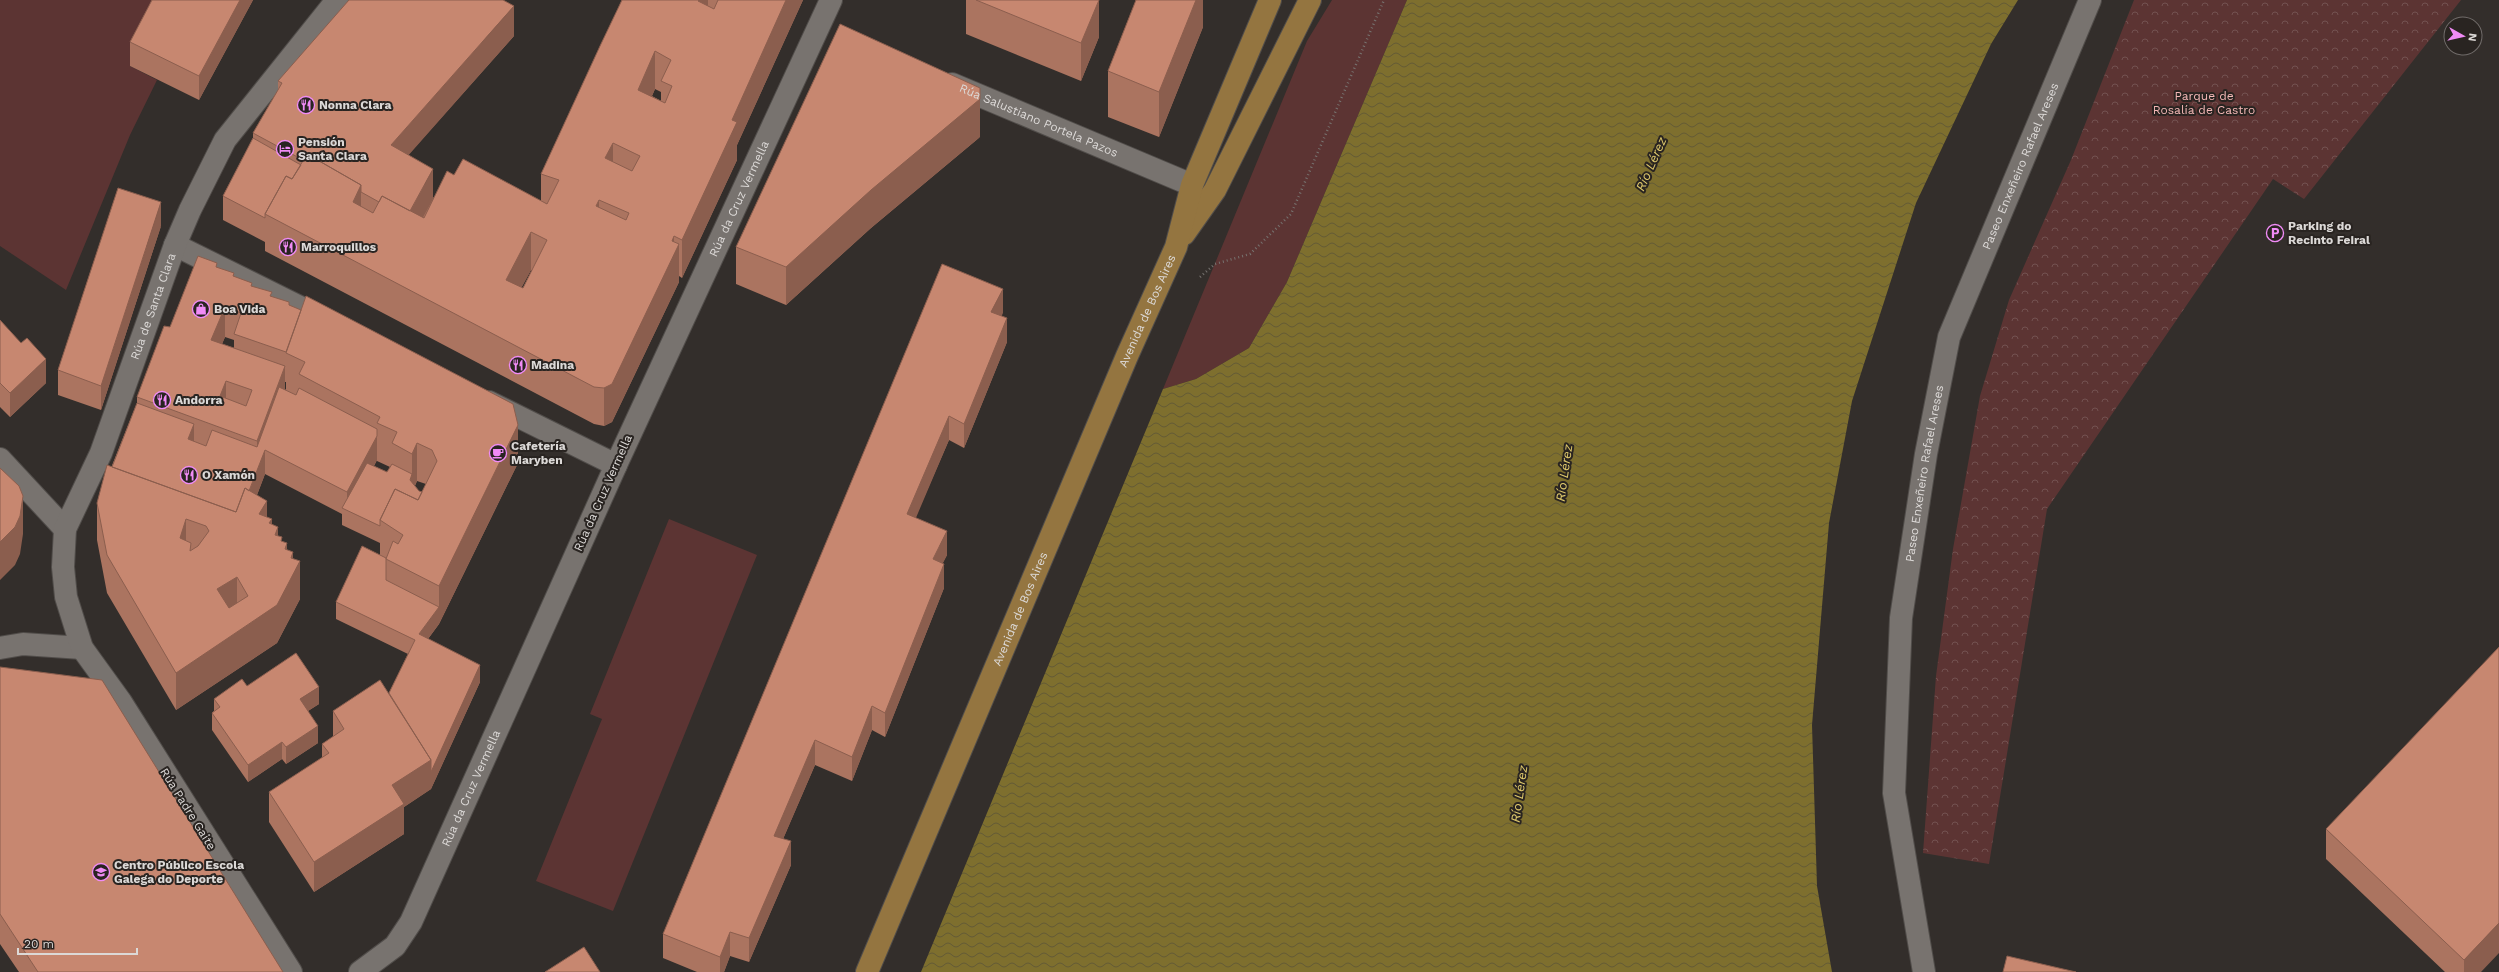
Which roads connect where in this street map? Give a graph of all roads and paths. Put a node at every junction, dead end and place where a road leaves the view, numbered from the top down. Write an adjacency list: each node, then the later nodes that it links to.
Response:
1 (336, 0): 11 (street, Rúa de Santa Clara)
2 (831, 0): 7 (street, Rúa da Cruz Vermella)
3 (1270, 0): 10 (main road, Avenida de Bos Aires)
4 (1310, 0): 12 (main road, Avenida de Bos Aires)
5 (1384, 0): 13 (path)
6 (2090, 0): 24 (street, Paseo Enxeñeiro Rafael Areses)
7 (818, 28): 8 (street); 17 (street, Rúa da Cruz Vermella)
8 (840, 37)
9 (935, 77): 10 (street, Rúa Salustiano Portela Pazos)
10 (1192, 185): 12 (main road, Avenida de Bos Aires)
11 (175, 245): 14 (street); 18 (street, Rúa de Santa Clara)
12 (1176, 247): 23 (main road, Avenida de Bos Aires)
13 (1198, 278)
14 (348, 332)
15 (470, 392): 17 (street)
16 (0, 458): 18 (street)
17 (616, 464): 22 (street, Rúa da Cruz Vermella)
18 (65, 529): 20 (street, Rúa de Santa Clara)
19 (0, 648): 20 (street)
20 (82, 648): 21 (street, Rúa Padre Gaite)
21 (291, 972)
22 (360, 972)
23 (867, 972)
24 (1924, 972)

